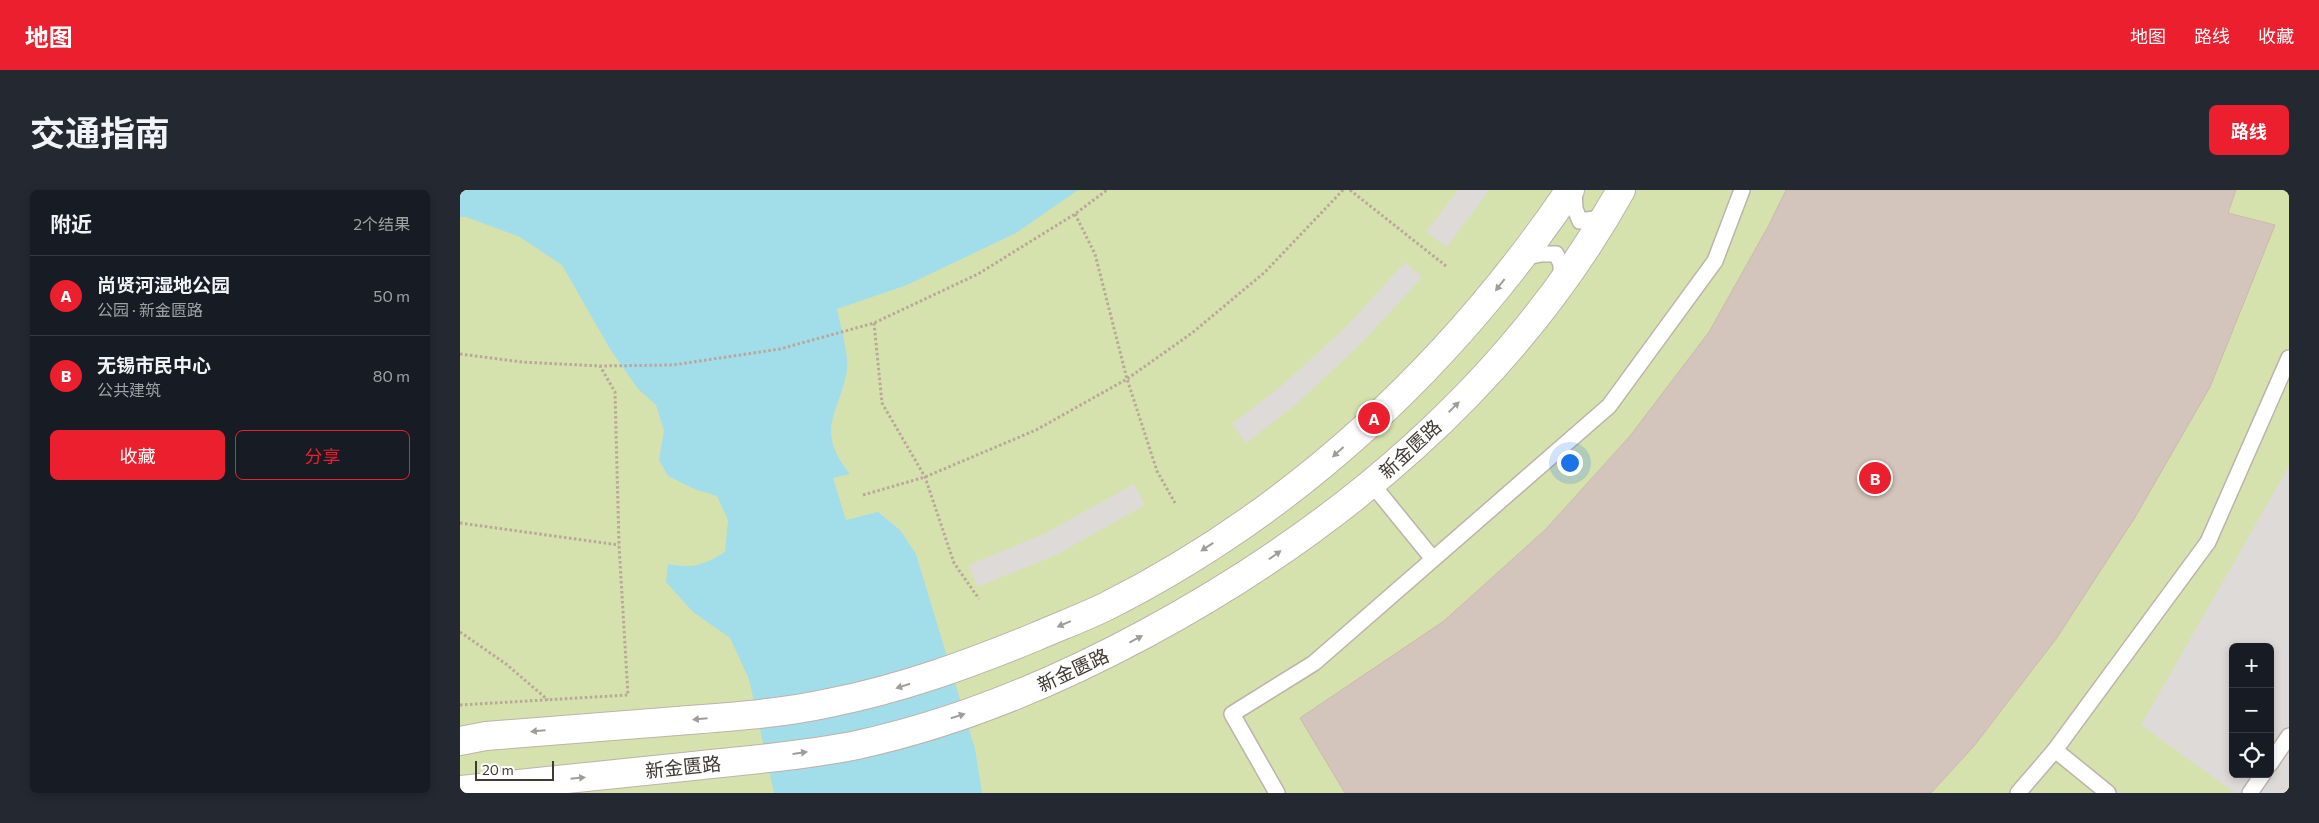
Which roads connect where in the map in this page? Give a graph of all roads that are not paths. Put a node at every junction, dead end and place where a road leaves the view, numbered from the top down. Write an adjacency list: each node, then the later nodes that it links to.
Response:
1 (1572, 190): 3 (lane, 新金匮路); 4 (street, 新金匮路)
2 (1742, 190): 8 (lane)
3 (1616, 199): 5 (street, 新金匮路)
4 (1521, 258): 5 (lane); 10 (street, 新金匮路, one-way to 10)
5 (1561, 284): 7 (street, 新金匮路, one-way to 5)
6 (2289, 358): 11 (lane)
7 (1372, 484): 8 (lane); 14 (street, 新金匮路, one-way to 7)
8 (1433, 559): 15 (lane)
9 (2289, 736): 12 (lane)
10 (460, 740)
11 (2055, 750): 16 (lane); 17 (lane)
12 (2274, 758)
13 (2260, 778): 18 (lane)
14 (460, 790)
15 (1277, 793)
16 (2018, 793)
17 (2108, 793)
18 (2250, 793)

